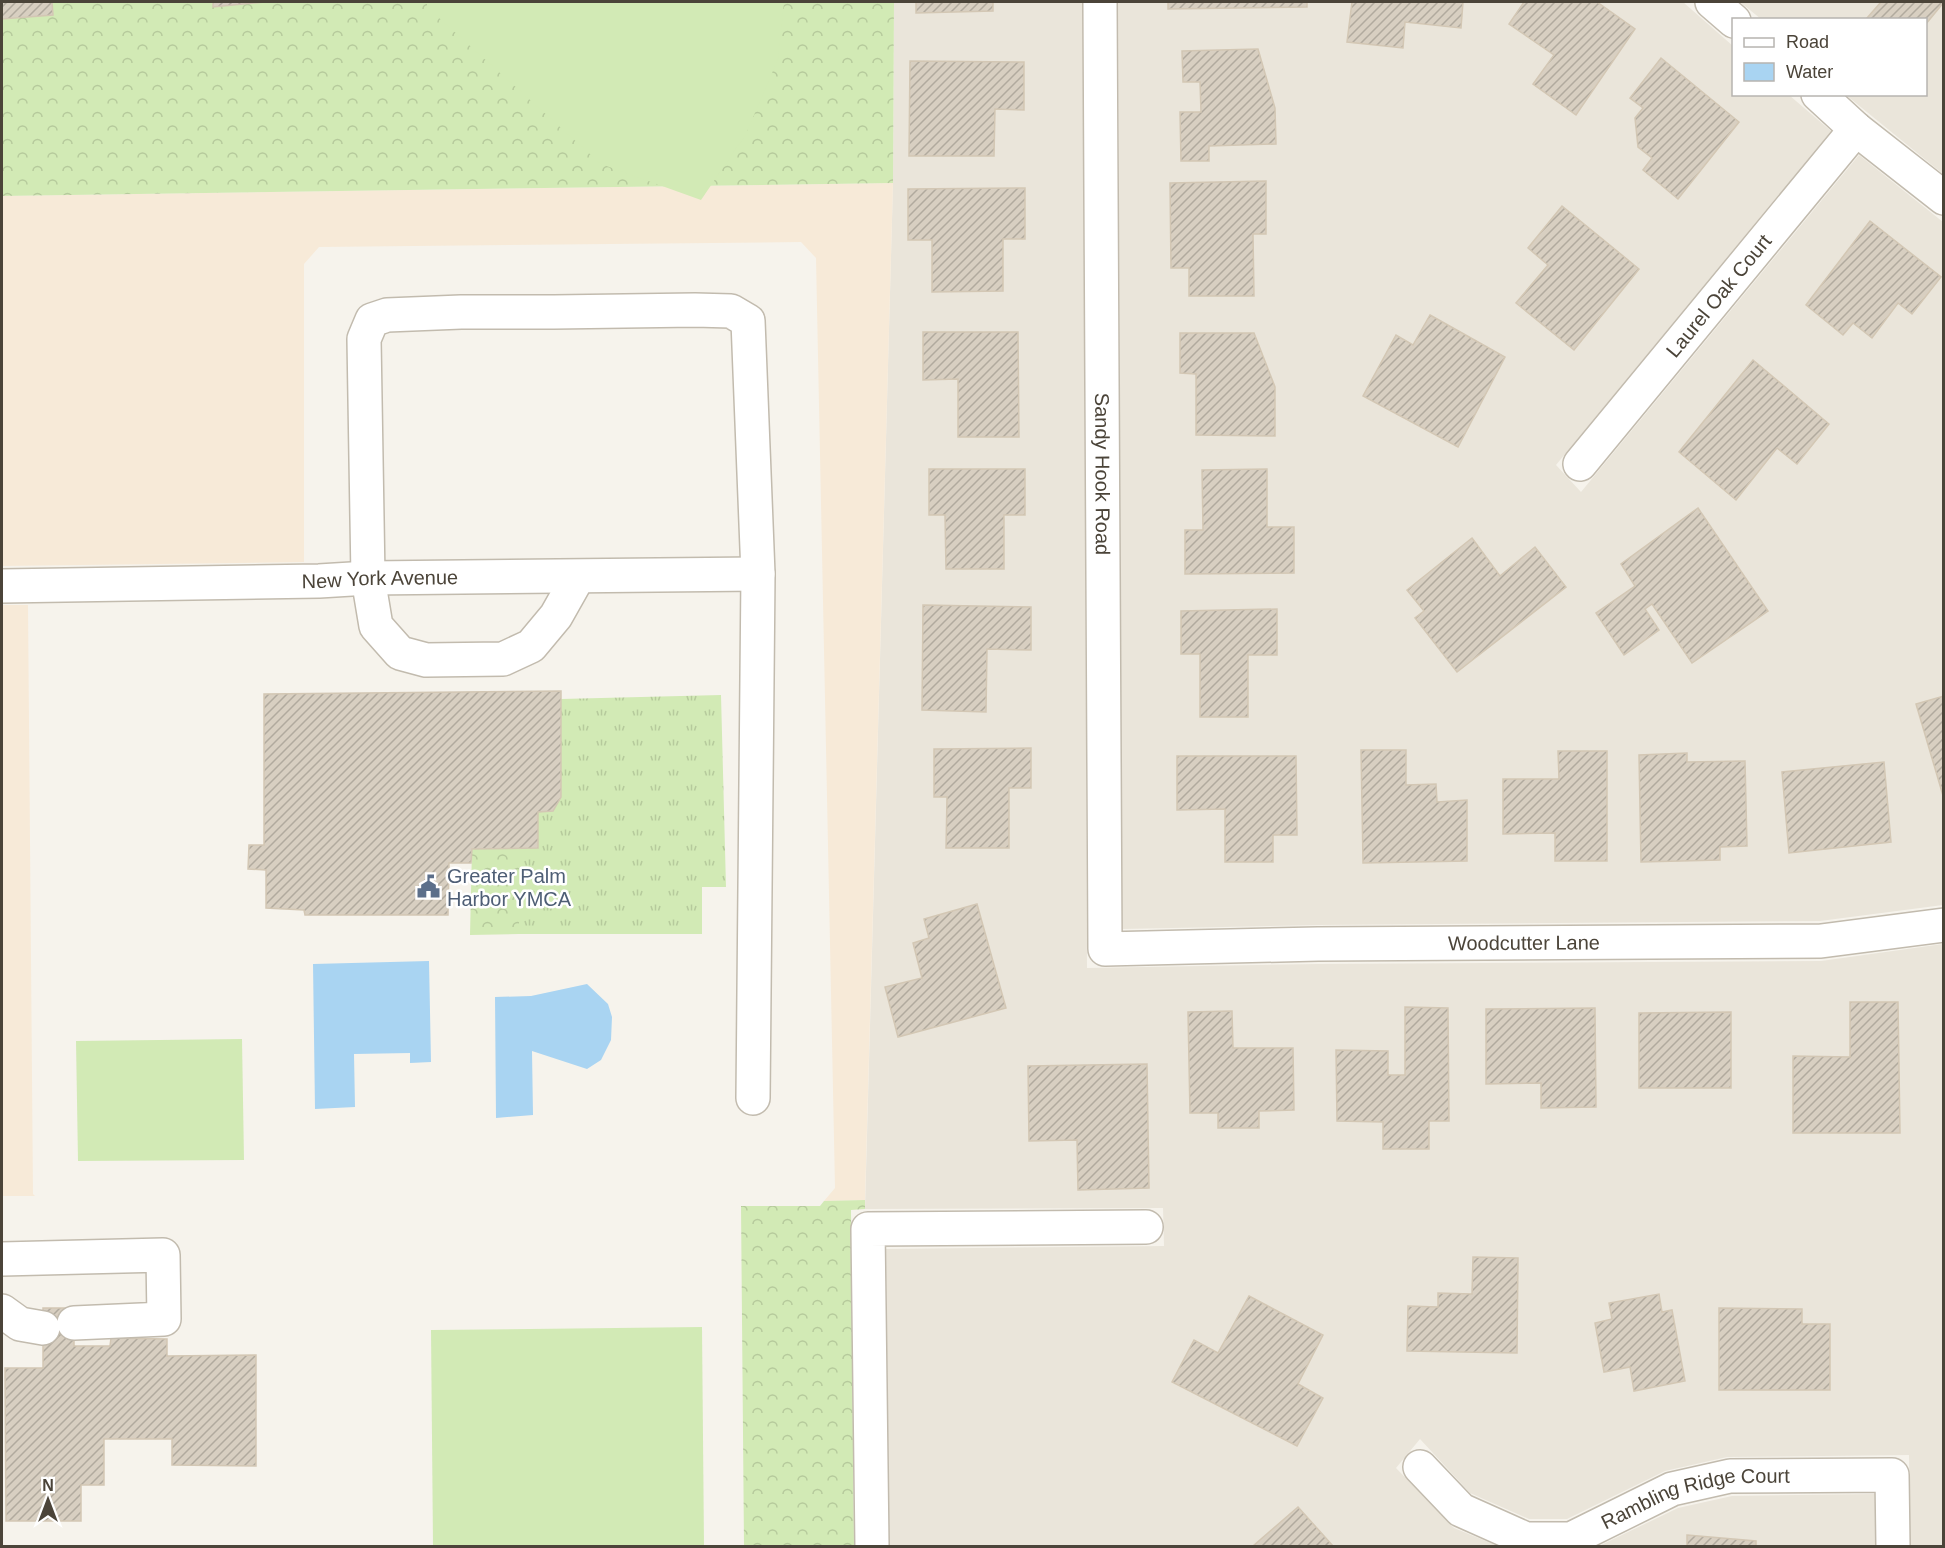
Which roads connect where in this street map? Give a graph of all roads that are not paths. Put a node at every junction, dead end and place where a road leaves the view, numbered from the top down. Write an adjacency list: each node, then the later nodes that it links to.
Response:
1 (1100, 2): 13 (street, Sandy Hook Road)
2 (1712, 2): 3 (street)
3 (1732, 19)
4 (1820, 96): 5 (street)
5 (1856, 129): 6 (street); 7 (street, Laurel Oak Court)
6 (1944, 198)
7 (1580, 464)
8 (759, 574): 9 (street, New York Avenue); 10 (street); 14 (street)
9 (579, 577): 10 (street, New York Avenue); 10 (street)
10 (368, 578): 11 (street, New York Avenue)
11 (2, 586)
12 (1944, 924): 13 (street, Woodcutter Lane)
13 (1105, 949)
14 (753, 1098)
15 (1146, 1227): 19 (street)
16 (2, 1259): 17 (street)
17 (2, 1311)
18 (1420, 1467): 20 (street, Rambling Ridge Court)
19 (872, 1546)
20 (1893, 1546)

